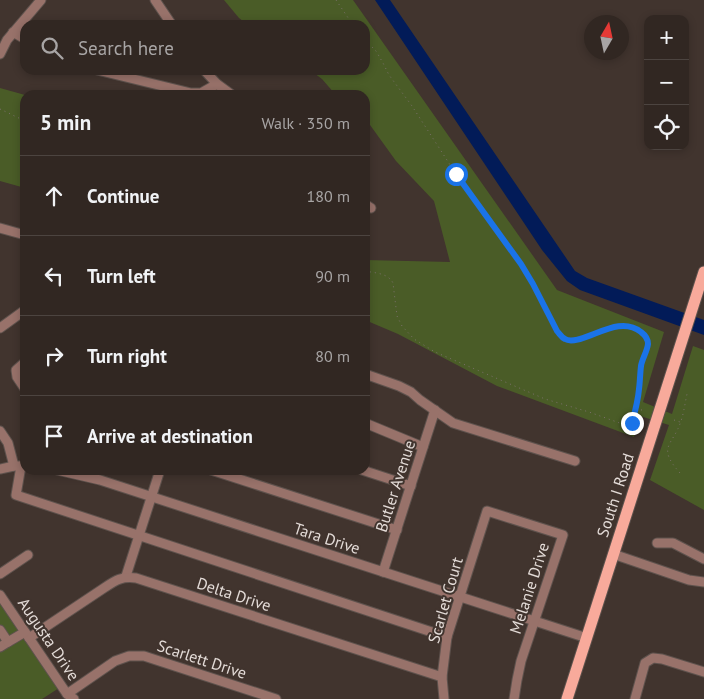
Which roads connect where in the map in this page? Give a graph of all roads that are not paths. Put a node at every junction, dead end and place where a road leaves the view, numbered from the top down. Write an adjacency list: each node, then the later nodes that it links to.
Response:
1 (40, 0): 3 (street)
2 (155, 0): 4 (street)
3 (24, 20)
4 (169, 20)
5 (20, 25): 6 (street)
6 (14, 32): 7 (street); 8 (street)
7 (20, 36)
8 (0, 54)
9 (117, 75): 12 (street)
10 (209, 75): 11 (street)
11 (217, 84): 13 (street); 14 (street)
12 (179, 90)
13 (206, 90)
14 (225, 90)
15 (0, 228): 16 (street)
16 (20, 234)
17 (704, 272): 18 (main road, South I Road)
18 (701, 290): 41 (main road, South I Road)
19 (20, 314): 20 (street)
20 (0, 328)
21 (20, 366): 23 (street)
22 (370, 376): 24 (street)
23 (20, 383)
24 (435, 410): 27 (street, Butler Avenue); 28 (street)
25 (370, 425): 27 (street)
26 (0, 431): 29 (street)
27 (423, 446): 35 (street, Butler Avenue)
28 (575, 461)
29 (20, 466): 30 (street); 39 (street)
30 (0, 469)
31 (370, 473): 35 (street)
32 (78, 475): 36 (street, Tara Drive)
33 (159, 475): 36 (street)
34 (226, 475): 38 (street)
35 (411, 486): 38 (street, Butler Avenue)
36 (152, 497): 39 (street); 44 (street, Tara Drive)
37 (488, 511): 49 (street, Scarlet Court); 50 (street, Melanie Drive)
38 (396, 530): 44 (street, Butler Avenue)
39 (139, 535): 46 (street); 53 (street)
40 (657, 543): 43 (street)
41 (613, 554): 47 (street); 54 (main road, South I Road)
42 (28, 555): 45 (street)
43 (704, 559)
44 (383, 572): 49 (street, Tara Drive)
45 (0, 574)
46 (126, 576): 52 (street); 57 (street, Delta Drive)
47 (704, 582)
48 (0, 595): 52 (street, Augusta Drive)
49 (460, 597): 50 (street, Tara Drive); 53 (street, Scarlet Court)
50 (534, 621): 54 (street, Tara Drive); 61 (street, Melanie Drive)
51 (0, 630): 55 (street)
52 (27, 635): 55 (street); 58 (street, Augusta Drive)
53 (447, 637): 57 (street, Scarlet Court)
54 (587, 638): 62 (main road, South I Road)
55 (4, 644)
56 (704, 672): 63 (street)
57 (442, 677): 60 (street, Scarlet Court)
58 (71, 696): 59 (street, Scarlett Drive)
59 (276, 699)
60 (444, 699)
61 (514, 699)
62 (567, 699)
63 (635, 699)

